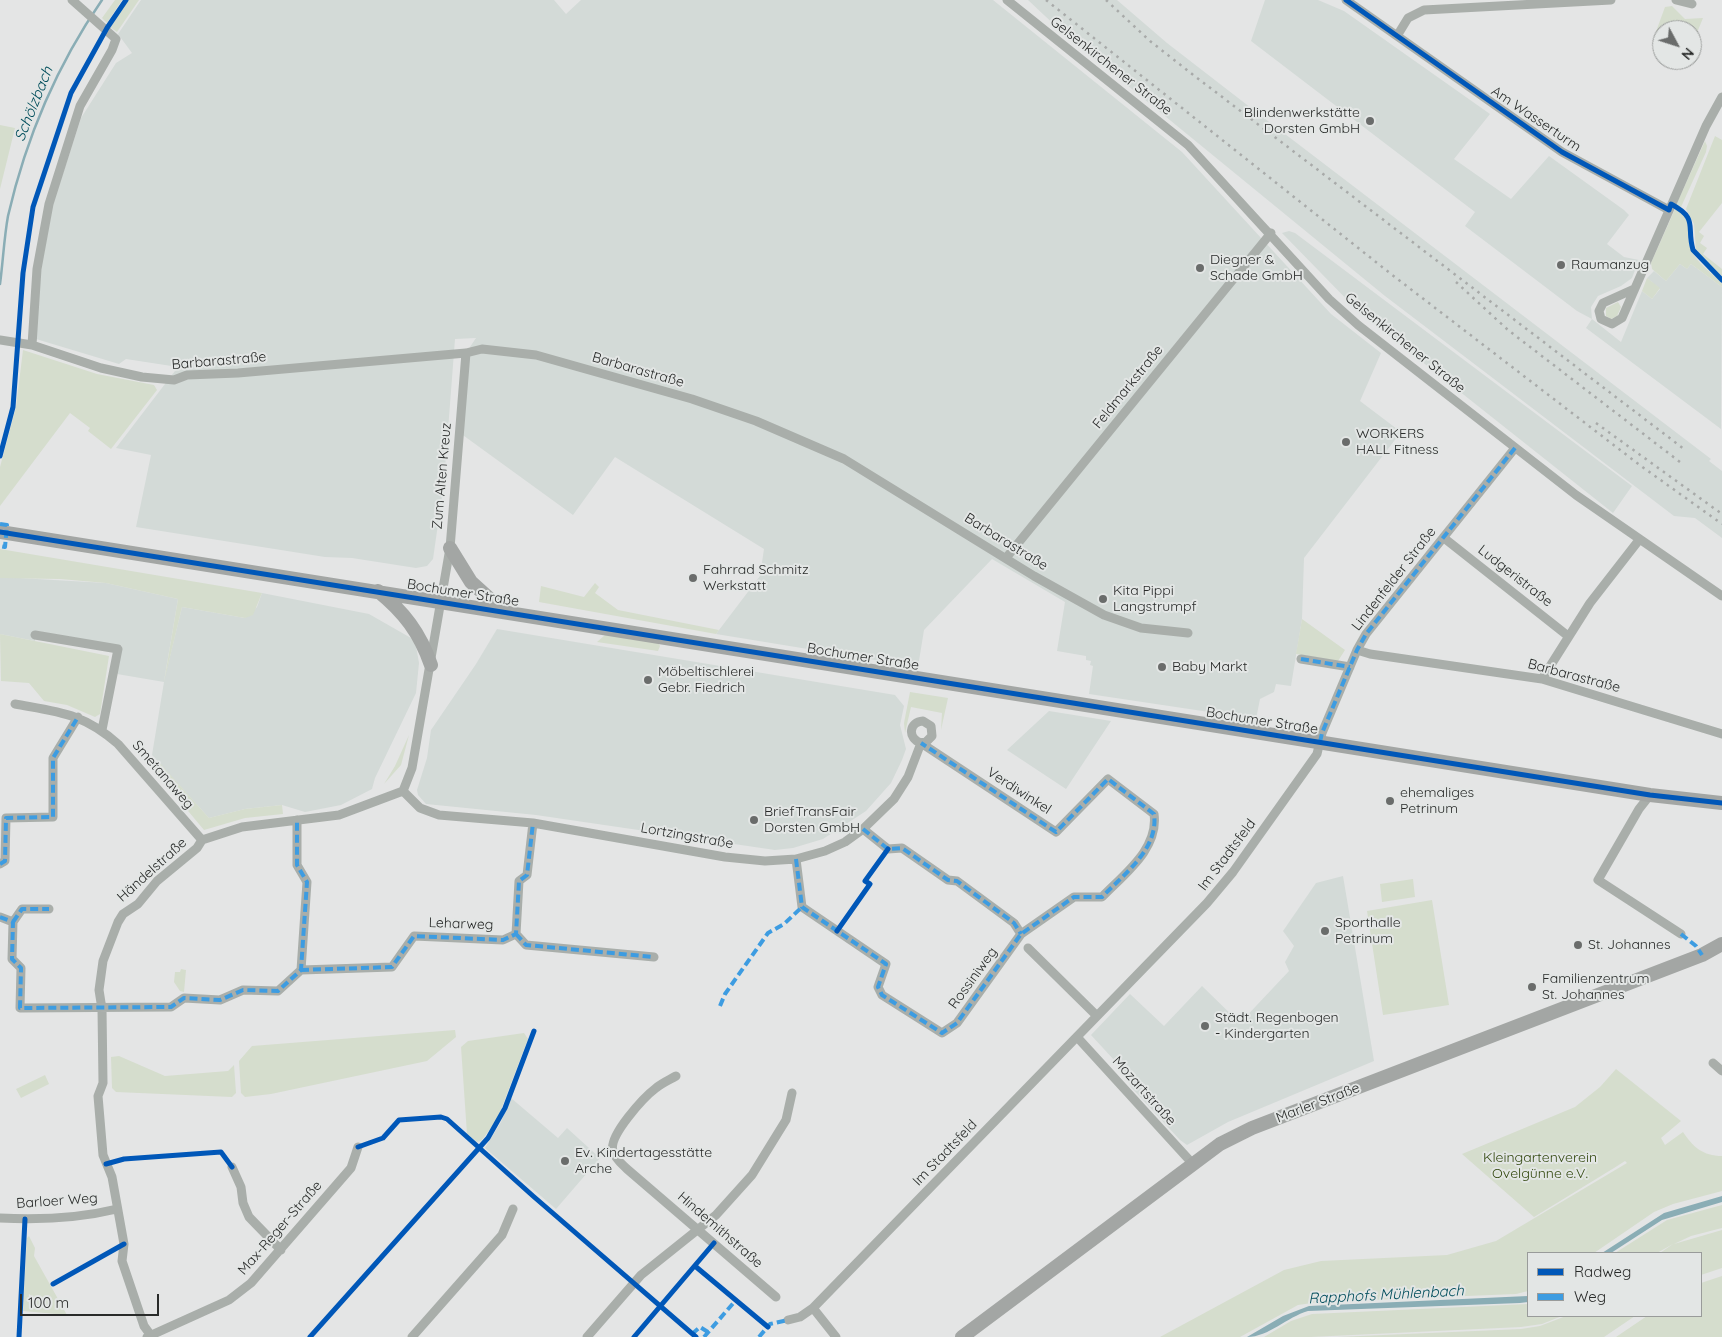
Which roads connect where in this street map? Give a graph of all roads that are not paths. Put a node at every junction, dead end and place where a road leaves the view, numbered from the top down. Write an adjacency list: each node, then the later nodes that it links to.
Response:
1 (1007, 0): 11 (street, Gelsenkirchener Straße)
2 (1346, 0): 8 (street, Am Wasserturm)
3 (1612, 0): 6 (street)
4 (1676, 0): 7 (street)
5 (75, 2): 14 (street)
6 (1517, 2): 8 (street)
7 (1692, 4)
8 (1397, 36): 10 (street, Am Wasserturm)
9 (1722, 97): 10 (street)
10 (1669, 210): 12 (street)
11 (1271, 233): 16 (street, Gelsenkirchener Straße); 21 (street, Feldmarkstraße)
12 (1634, 290)
13 (4, 340): 14 (street, Barbarastraße)
14 (32, 345): 15 (street, Barbarastraße)
15 (466, 353): 20 (street, Zum Alten Kreuz); 21 (street, Barbarastraße)
16 (1515, 448): 18 (street, Lindenfelder Straße); 19 (street, Gelsenkirchener Straße)
17 (0, 532): 22 (main road, Bochumer Straße)
18 (1444, 538): 28 (street, Ludgeristraße); 29 (street, Lindenfelder Straße)
19 (1639, 540): 23 (street, Gelsenkirchener Straße); 28 (street)
20 (450, 548): 24 (street, Zum Alten Kreuz); 25 (main road)
21 (1006, 558): 26 (street, Barbarastraße)
22 (378, 591): 24 (main road, Bochumer Straße); 31 (main road)
23 (1722, 596)
24 (442, 601): 25 (main road, Bochumer Straße); 31 (street)
25 (504, 611): 38 (main road, Bochumer Straße)
26 (1188, 633)
27 (35, 634): 36 (street)
28 (1568, 636): 33 (street)
29 (1357, 650): 32 (street, Lindenfelder Straße); 33 (street, Barbarastraße)
30 (1301, 659): 32 (street)
31 (431, 664): 40 (street)
32 (1350, 667): 38 (street, Lindenfelder Straße)
33 (1542, 679): 37 (street, Barbarastraße)
34 (15, 704): 35 (street, Smetanaweg)
35 (78, 717): 36 (street, Smetanaweg); 48 (street)
36 (102, 730): 46 (street, Smetanaweg)
37 (1722, 734)
38 (1320, 742): 41 (main road, Bochumer Straße); 60 (street, Im Stadtsfeld)
39 (920, 743): 45 (street, Lortzingstraße); 53 (street, Verdiwinkel)
40 (402, 791): 43 (street, Händelstraße); 44 (street, Lortzingstraße)
41 (1650, 795): 42 (main road, Bochumer Straße); 54 (street)
42 (1722, 803)
43 (298, 820): 46 (street, Händelstraße); 58 (street)
44 (534, 823): 47 (street, Lortzingstraße); 52 (street)
45 (864, 829): 47 (street, Lortzingstraße); 53 (street)
46 (202, 840): 59 (street, Händelstraße)
47 (796, 859): 53 (street, Rossiniweg)
48 (0, 864)
49 (49, 909): 51 (street)
50 (0, 917): 51 (street)
51 (13, 922): 59 (street)
52 (516, 934): 57 (street); 58 (street, Leharweg)
53 (1021, 934)
54 (1681, 934)
55 (1720, 945): 67 (main road, Marler Straße)
56 (1028, 948): 60 (street)
57 (654, 957)
58 (301, 970): 59 (street)
59 (102, 1009): 69 (street, Händelstraße)
60 (1097, 1016): 61 (street, Im Stadtsfeld)
61 (1077, 1037): 67 (street, Mozartstraße); 75 (street, Im Stadtsfeld)
62 (1713, 1063): 63 (street)
63 (1722, 1071)
64 (676, 1076): 72 (street, Hindemithstraße)
65 (792, 1093): 72 (street)
66 (358, 1147): 73 (street, Max-Reger-Straße)
67 (1192, 1163): 81 (main road, Marler Straße)
68 (232, 1167): 73 (street)
69 (116, 1209): 71 (street, Barloer Weg); 77 (street, Händelstraße)
70 (513, 1209): 78 (street)
71 (0, 1218)
72 (698, 1230): 74 (street, Hindemithstraße); 79 (street)
73 (280, 1250): 77 (street, Max-Reger-Straße)
74 (776, 1297)
75 (813, 1308): 76 (street, Im Stadtsfeld); 80 (street)
76 (788, 1320)
77 (150, 1336)
78 (412, 1337)
79 (586, 1337)
80 (836, 1337)
81 (962, 1337)

